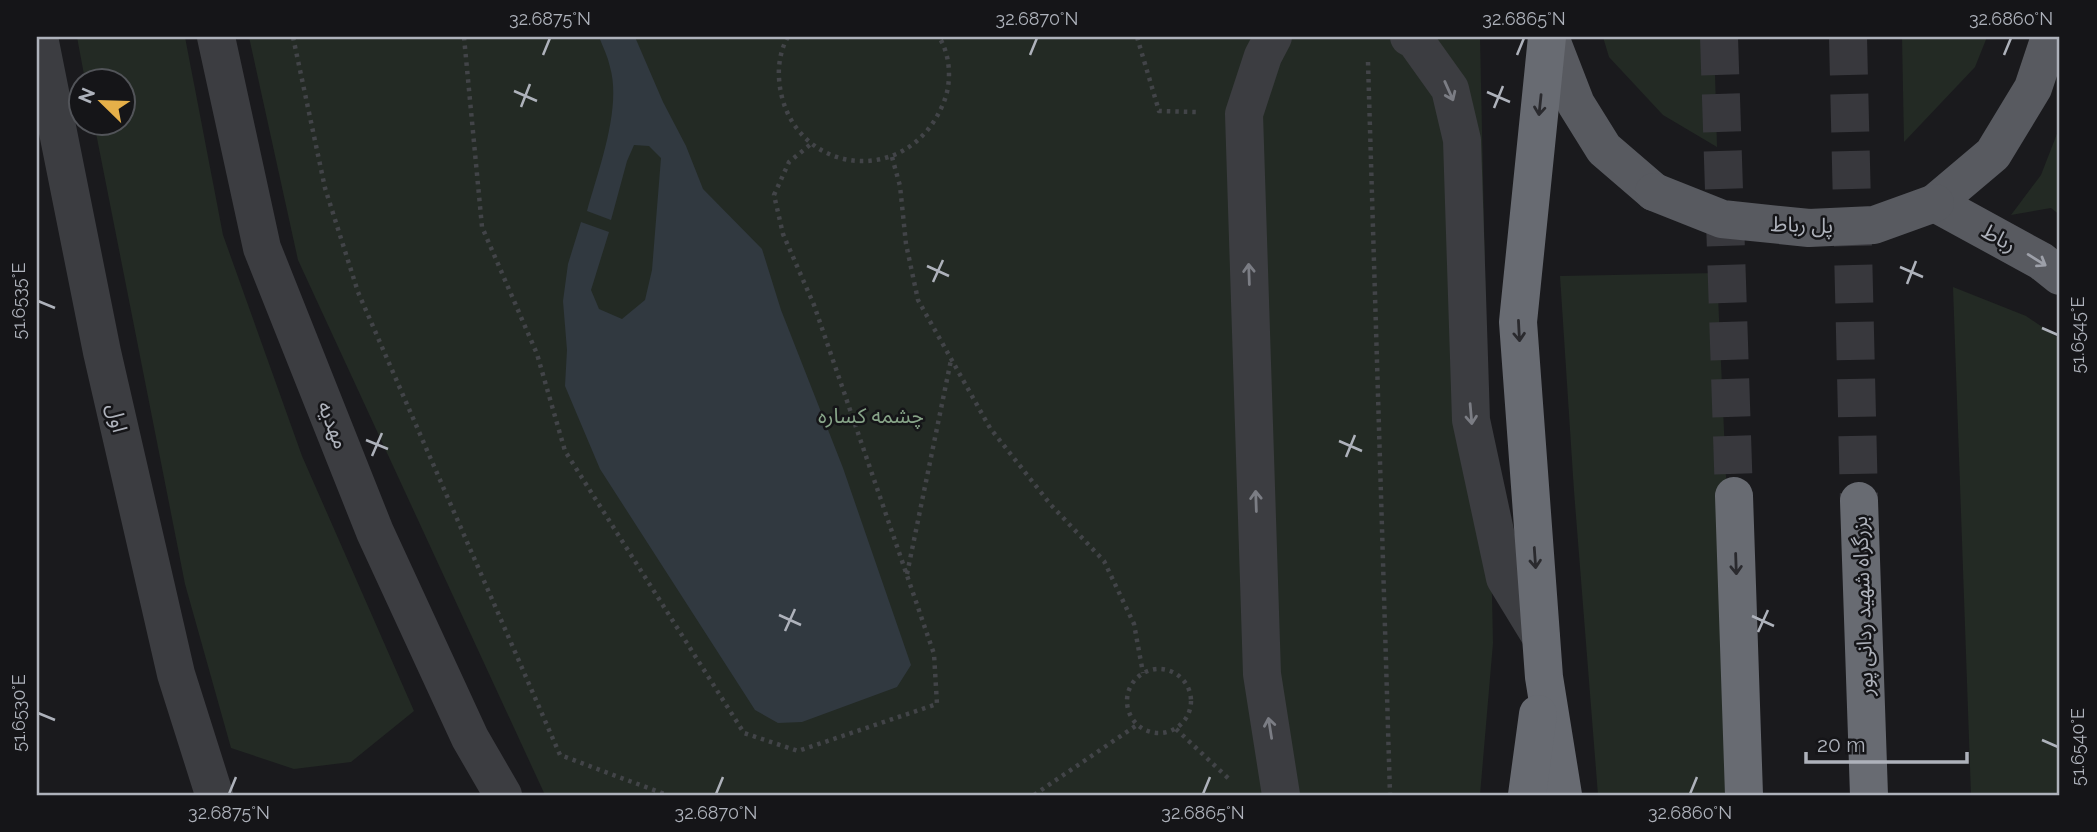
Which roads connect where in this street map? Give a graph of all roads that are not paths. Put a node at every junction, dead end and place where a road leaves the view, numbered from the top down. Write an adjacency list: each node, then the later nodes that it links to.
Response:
1 (39, 37): 13 (street, اول)
2 (216, 37): 14 (street, مهدیه)
3 (1273, 37): 15 (street, one-way to 3)
4 (1409, 37): 11 (street, one-way to 11)
5 (1548, 37): 7 (main road, پل رباط, bridge); 11 (highway, one-way to 11)
6 (2050, 37): 7 (main road, پل رباط)
7 (1935, 203): 8 (main road, رباط, one-way to 8)
8 (2060, 276)
9 (1734, 496): 18 (highway, one-way to 18)
10 (1859, 500): 19 (highway, بزرگراه شهید ردانی پور)
11 (1541, 637): 12 (highway)
12 (1544, 677): 16 (highway); 17 (highway)
13 (212, 795)
14 (502, 795)
15 (1281, 795)
16 (1527, 795)
17 (1563, 795)
18 (1744, 795)
19 (1869, 795)

